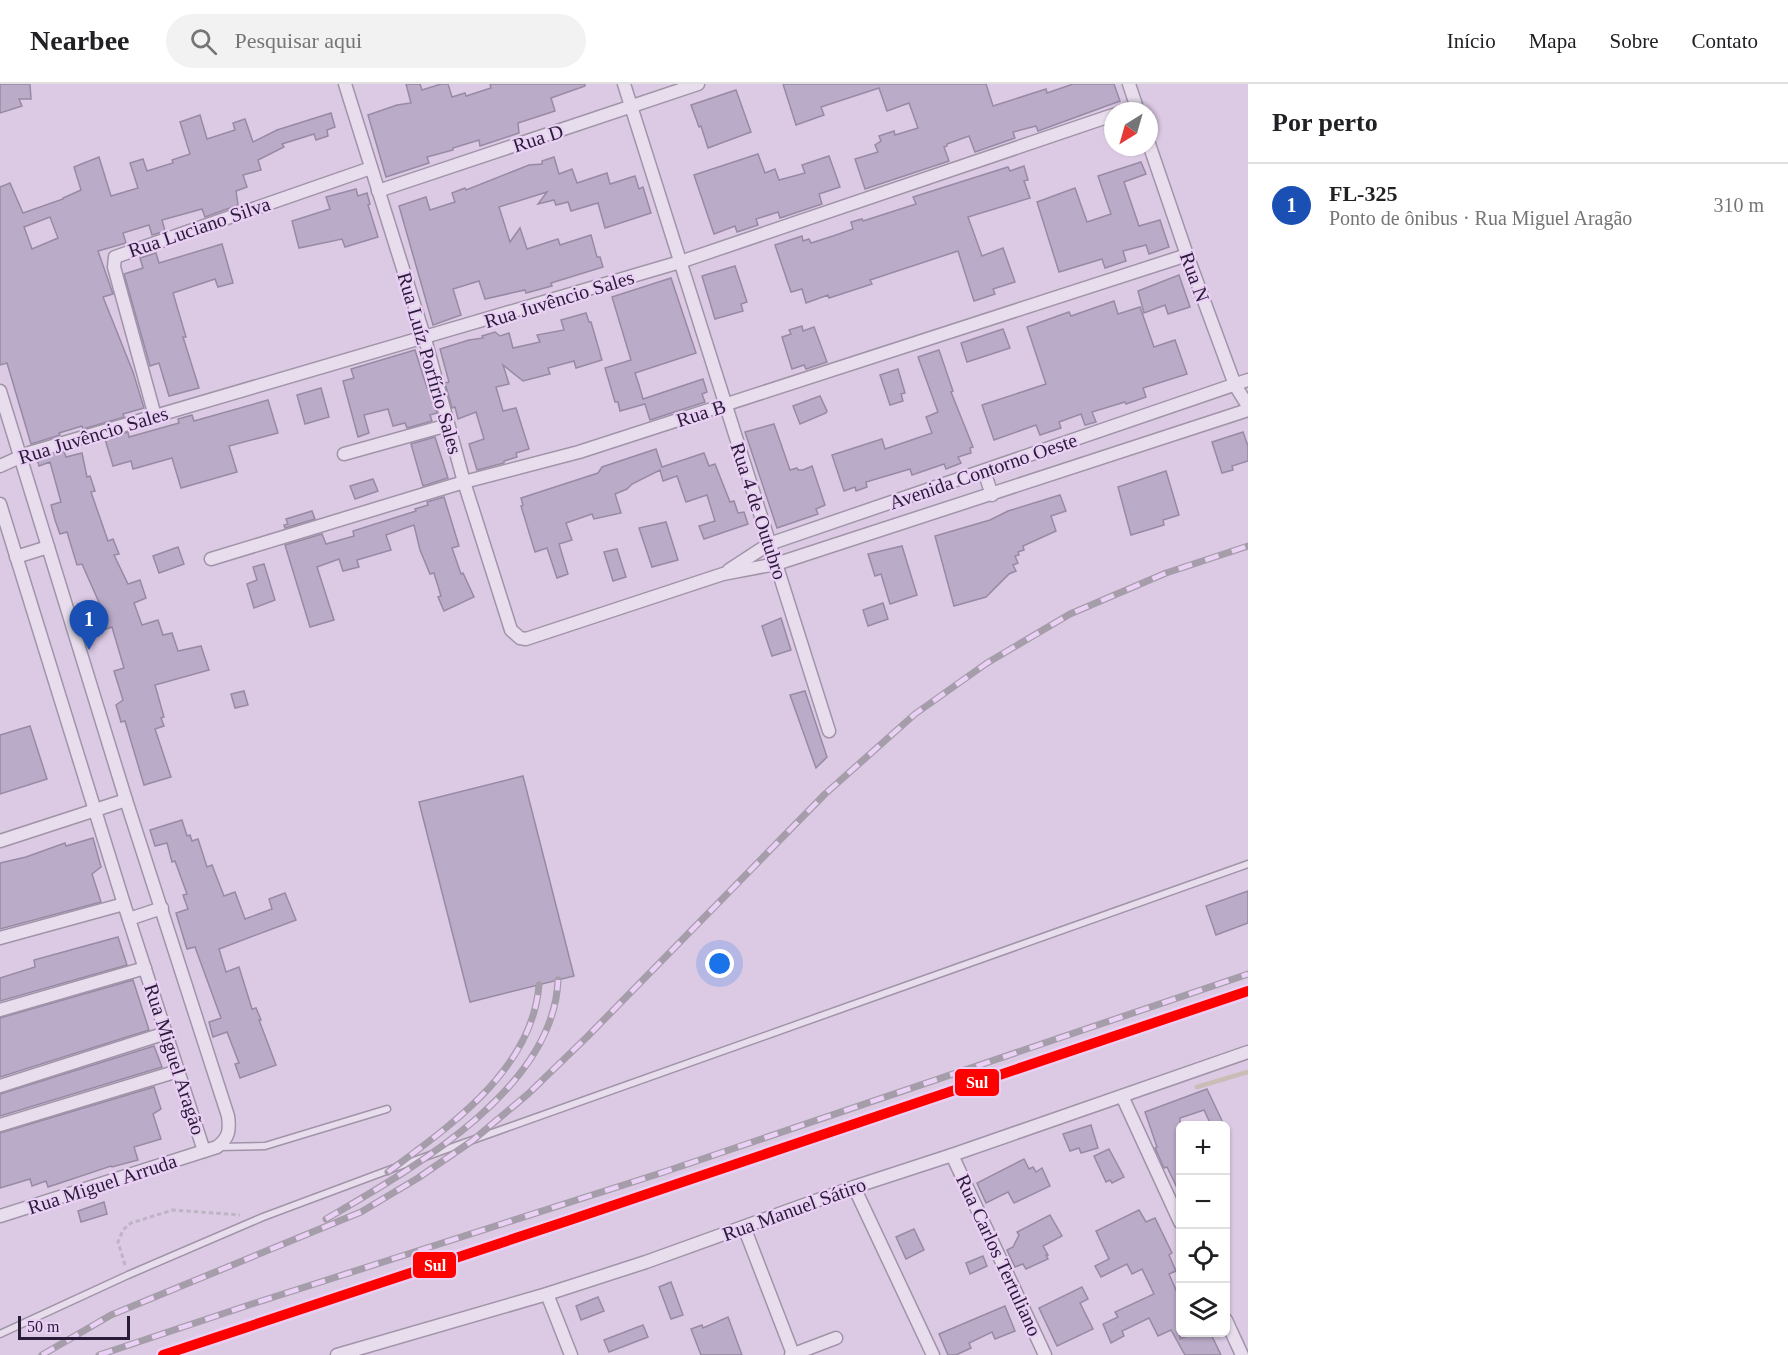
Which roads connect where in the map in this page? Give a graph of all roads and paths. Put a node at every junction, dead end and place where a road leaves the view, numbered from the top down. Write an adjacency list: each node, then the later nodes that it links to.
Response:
1 (345, 84): 9 (street, Rua Luíz Porfírio Sales)
2 (624, 84): 6 (street, Rua 4 de Outubro)
3 (698, 84): 6 (street, Rua D)
4 (1129, 84): 5 (street)
5 (1135, 102)
6 (632, 106): 10 (street, Rua D); 12 (street, Rua 4 de Outubro)
7 (1104, 117): 12 (street, Rua Juvêncio Sales)
8 (1153, 156): 11 (street, Rua N)
9 (371, 168): 10 (street, Rua Luíz Porfírio Sales); 19 (street, Rua Luciano Silva)
10 (378, 191): 13 (street, Rua Luíz Porfírio Sales)
11 (1186, 255): 15 (street, Rua N); 17 (street, Rua B)
12 (680, 262): 13 (street, Rua Juvêncio Sales); 17 (street, Rua 4 de Outubro)
13 (425, 339): 19 (street, Rua Juvêncio Sales); 20 (street, Rua Luíz Porfírio Sales)
14 (1248, 380): 15 (street, Avenida Contorno Oeste)
15 (1235, 385): 18 (street, Rua N); 24 (street, Avenida Contorno Oeste)
16 (0, 391): 22 (street, Rua Miguel Aragão)
17 (725, 405): 25 (street, Rua B); 28 (street, Rua 4 de Outubro)
18 (1248, 408): 26 (street, Avenida Contorno Oeste)
19 (155, 416): 22 (street, Rua Juvêncio Sales)
20 (448, 425): 21 (street); 25 (street, Rua Luíz Porfírio Sales)
21 (344, 454)
22 (20, 456): 23 (street, Rua Juvêncio Sales); 29 (street, Rua Miguel Aragão)
23 (0, 466)
24 (984, 471): 26 (street); 28 (street, Avenida Contorno Oeste)
25 (464, 482): 31 (street, Rua B); 34 (street, Rua Luíz Porfírio Sales)
26 (992, 495): 32 (street, Avenida Contorno Oeste)
27 (0, 504): 30 (street, Rua Miguel Aragão)
28 (769, 544): 32 (street, Rua 4 de Outubro); 33 (street, Avenida Contorno Oeste)
29 (48, 547): 30 (street); 36 (street, Rua Miguel Aragão)
30 (16, 557): 37 (street, Rua Miguel Aragão)
31 (211, 559)
32 (776, 564): 33 (street, Avenida Contorno Oeste); 35 (street, Rua 4 de Outubro)
33 (723, 574): 34 (street, Avenida Contorno Oeste)
34 (520, 639)
35 (829, 731)
36 (126, 800): 37 (street); 41 (street, Rua Miguel Aragão)
37 (96, 811): 38 (street); 40 (street, Rua Miguel Aragão)
38 (0, 841)
39 (1248, 864): 59 (lane)
40 (124, 904): 42 (street, Rua Miguel Aragão); 43 (street)
41 (162, 908): 42 (street); 53 (street, Rua Miguel Aragão)
42 (129, 919): 44 (street, Rua Miguel Aragão)
43 (0, 939)
44 (145, 968): 45 (street); 46 (street, Rua Miguel Aragão)
45 (0, 1010)
46 (166, 1033): 48 (street, Rua Miguel Aragão); 49 (street)
47 (1248, 1052): 50 (street, Rua Manuel Sátiro)
48 (178, 1071): 52 (street); 54 (street, Rua Miguel Aragão)
49 (0, 1086)
50 (1122, 1096): 55 (street, Rua Manuel Sátiro); 57 (street)
51 (387, 1109): 53 (lane)
52 (0, 1125)
53 (217, 1147): 54 (street, Rua Miguel Aragão)
54 (204, 1151): 58 (street, Rua Miguel Arruda)
55 (952, 1155): 56 (street, Rua Manuel Sátiro); 70 (street, Rua Carlos Tertuliano)
56 (854, 1187): 60 (street, Rua Manuel Sátiro); 69 (street)
57 (1176, 1213)
58 (0, 1216)
59 (263, 1217): 61 (lane); 61 (path)
60 (744, 1227): 62 (street, Rua Manuel Sátiro); 68 (street)
61 (128, 1275): 64 (lane)
62 (547, 1294): 66 (street, Rua Manuel Sátiro); 67 (street)
63 (1230, 1329): 71 (street)
64 (0, 1334)
65 (836, 1338): 68 (street)
66 (337, 1355)
67 (571, 1355)
68 (792, 1355)
69 (933, 1355)
70 (1045, 1355)
71 (1242, 1355)

